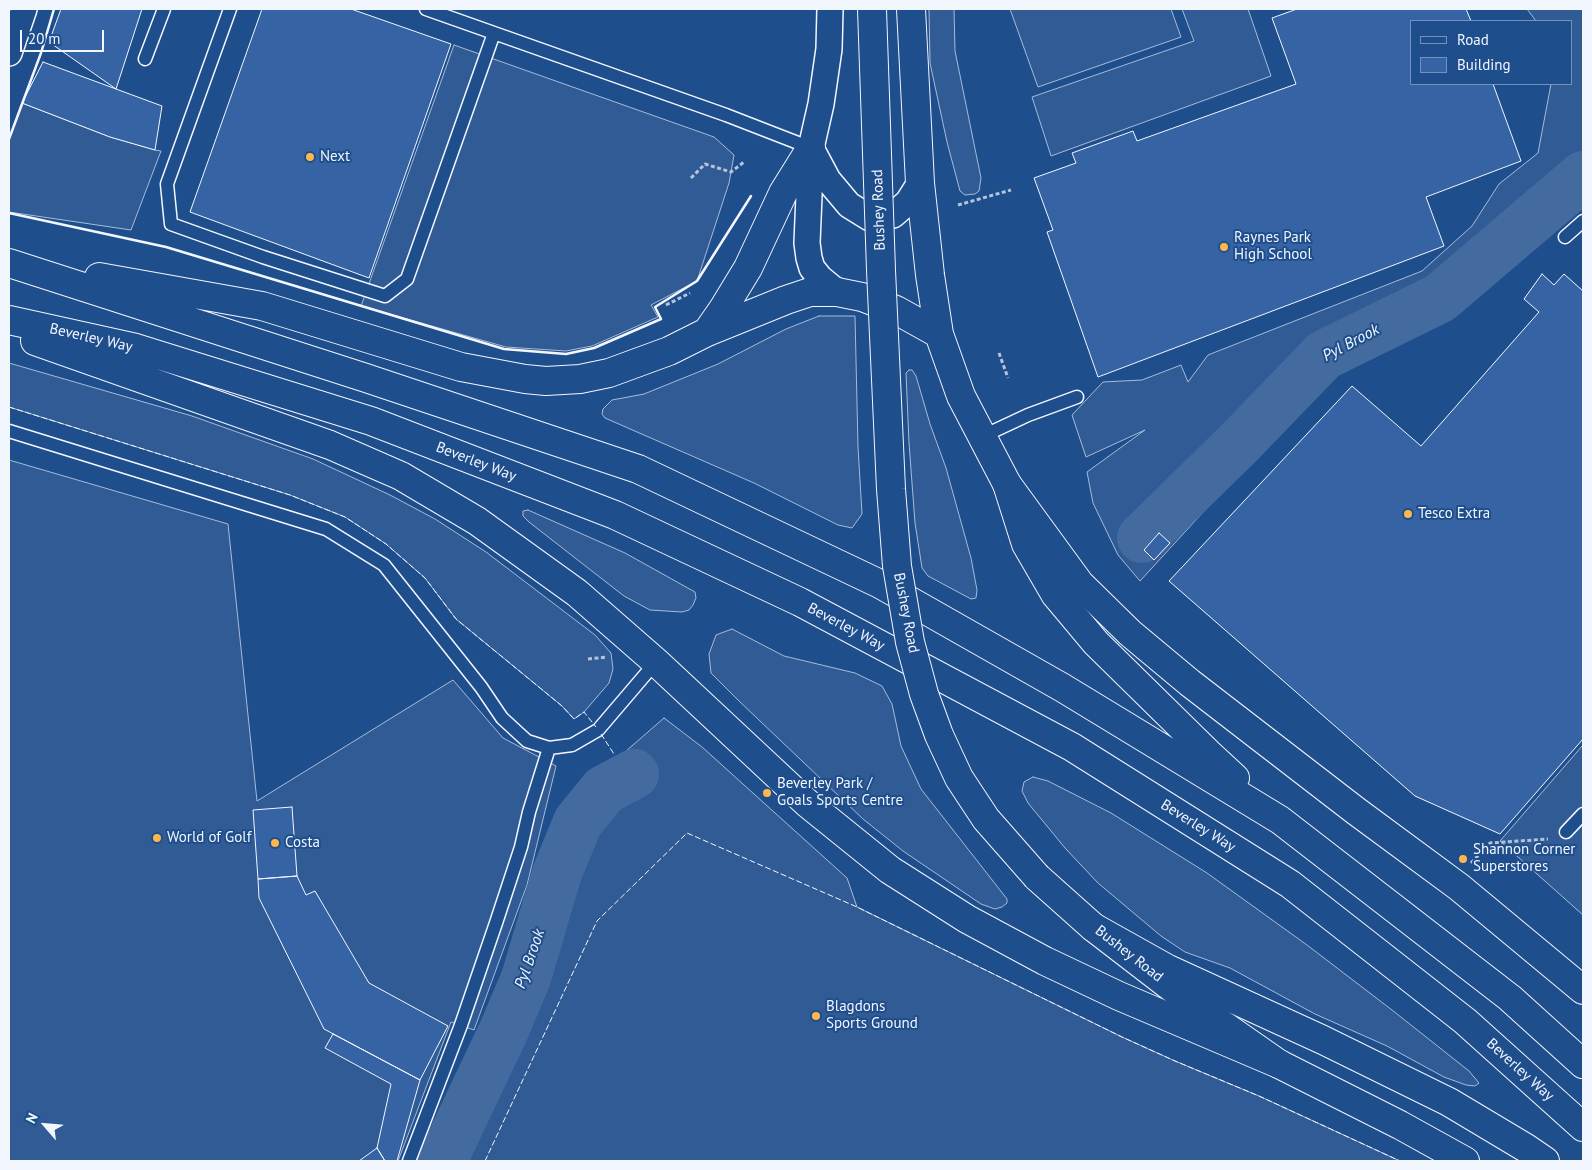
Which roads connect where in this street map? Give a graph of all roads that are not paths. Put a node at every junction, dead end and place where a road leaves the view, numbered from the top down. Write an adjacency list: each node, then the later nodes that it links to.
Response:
1 (24, 9): 9 (street)
2 (164, 9): 10 (lane)
3 (230, 9): 8 (lane)
4 (426, 9): 8 (lane)
5 (830, 9): 11 (street)
6 (872, 9): 30 (main road, Bushey Road, bridge)
7 (911, 9): 12 (main road)
8 (494, 33): 11 (lane)
9 (9, 53)
10 (145, 59)
11 (811, 148): 12 (street); 16 (street); 19 (main road)
12 (920, 183): 20 (main road)
13 (1583, 221): 14 (lane)
14 (1564, 237)
15 (9, 261): 19 (main road); 28 (main road)
16 (837, 292): 19 (main road); 20 (main road)
17 (9, 320): 34 (main road, Beverley Way)
18 (9, 331): 25 (main road)
19 (707, 332)
20 (939, 334): 23 (main road)
21 (1077, 397): 23 (lane)
22 (9, 432): 26 (lane)
23 (981, 437): 24 (main road)
24 (1007, 484): 28 (main road); 31 (main road)
25 (656, 662): 26 (lane); 32 (main road)
26 (549, 748): 35 (lane)
27 (1583, 814): 29 (lane)
28 (1280, 820): 33 (main road)
29 (1566, 832)
30 (1093, 927): 32 (main road, Bushey Road); 37 (main road)
31 (1583, 990)
32 (1279, 1064): 36 (main road)
33 (1583, 1064)
34 (1583, 1126)
35 (410, 1161)
36 (1465, 1161)
37 (1545, 1161)

